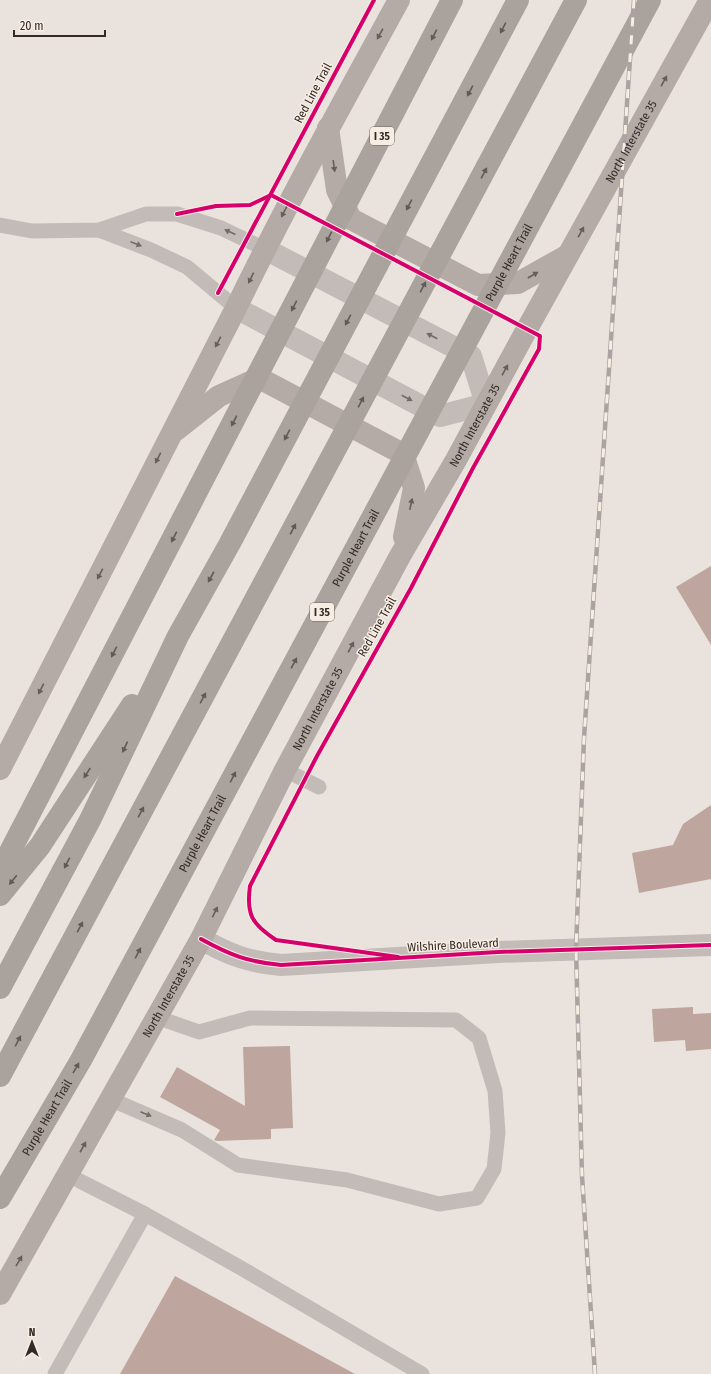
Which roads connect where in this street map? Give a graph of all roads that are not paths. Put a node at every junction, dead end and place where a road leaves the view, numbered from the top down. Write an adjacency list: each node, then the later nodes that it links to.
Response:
1 (398, 0): 7 (main road, one-way to 7)
2 (452, 0): 20 (highway, I 35, one-way to 20)
3 (518, 0): 16 (highway, one-way to 16)
4 (576, 0): 26 (highway, one-way to 4)
5 (651, 0): 29 (highway, Purple Heart Trail / I 35, one-way to 5)
6 (710, 0): 11 (main road, North Interstate 35, one-way to 6)
7 (328, 128): 10 (main road, one-way to 10); 11 (main road, one-way to 11)
8 (0, 225): 9 (lane)
9 (99, 230): 10 (lane, one-way to 9); 12 (lane, one-way to 12)
10 (265, 248): 12 (main road, one-way to 12); 13 (street, one-way to 10)
11 (568, 255): 13 (main road, North Interstate 35, one-way to 11)
12 (236, 308): 13 (street, one-way to 13); 14 (main road, one-way to 14)
13 (486, 404): 15 (main road, North Interstate 35)
14 (170, 435): 15 (main road, one-way to 14); 17 (main road, one-way to 17)
15 (400, 556): 18 (main road, North Interstate 35, one-way to 15)
16 (178, 636): 21 (highway, one-way to 21); 24 (highway, one-way to 24)
17 (0, 769)
18 (285, 770): 19 (lane); 22 (main road, North Interstate 35, one-way to 18)
19 (319, 787)
20 (0, 871)
21 (0, 895)
22 (201, 939): 23 (street, Wilshire Boulevard); 25 (main road, North Interstate 35)
23 (711, 945)
24 (0, 988)
25 (156, 1017): 27 (main road, North Interstate 35); 27 (lane, one-way to 25)
26 (0, 1076)
27 (110, 1099): 28 (main road, North Interstate 35, one-way to 27)
28 (68, 1175): 30 (lane); 31 (main road, North Interstate 35, one-way to 28)
29 (0, 1198)
30 (145, 1214): 32 (lane); 33 (lane)
31 (0, 1294)
32 (55, 1374)
33 (422, 1374)

